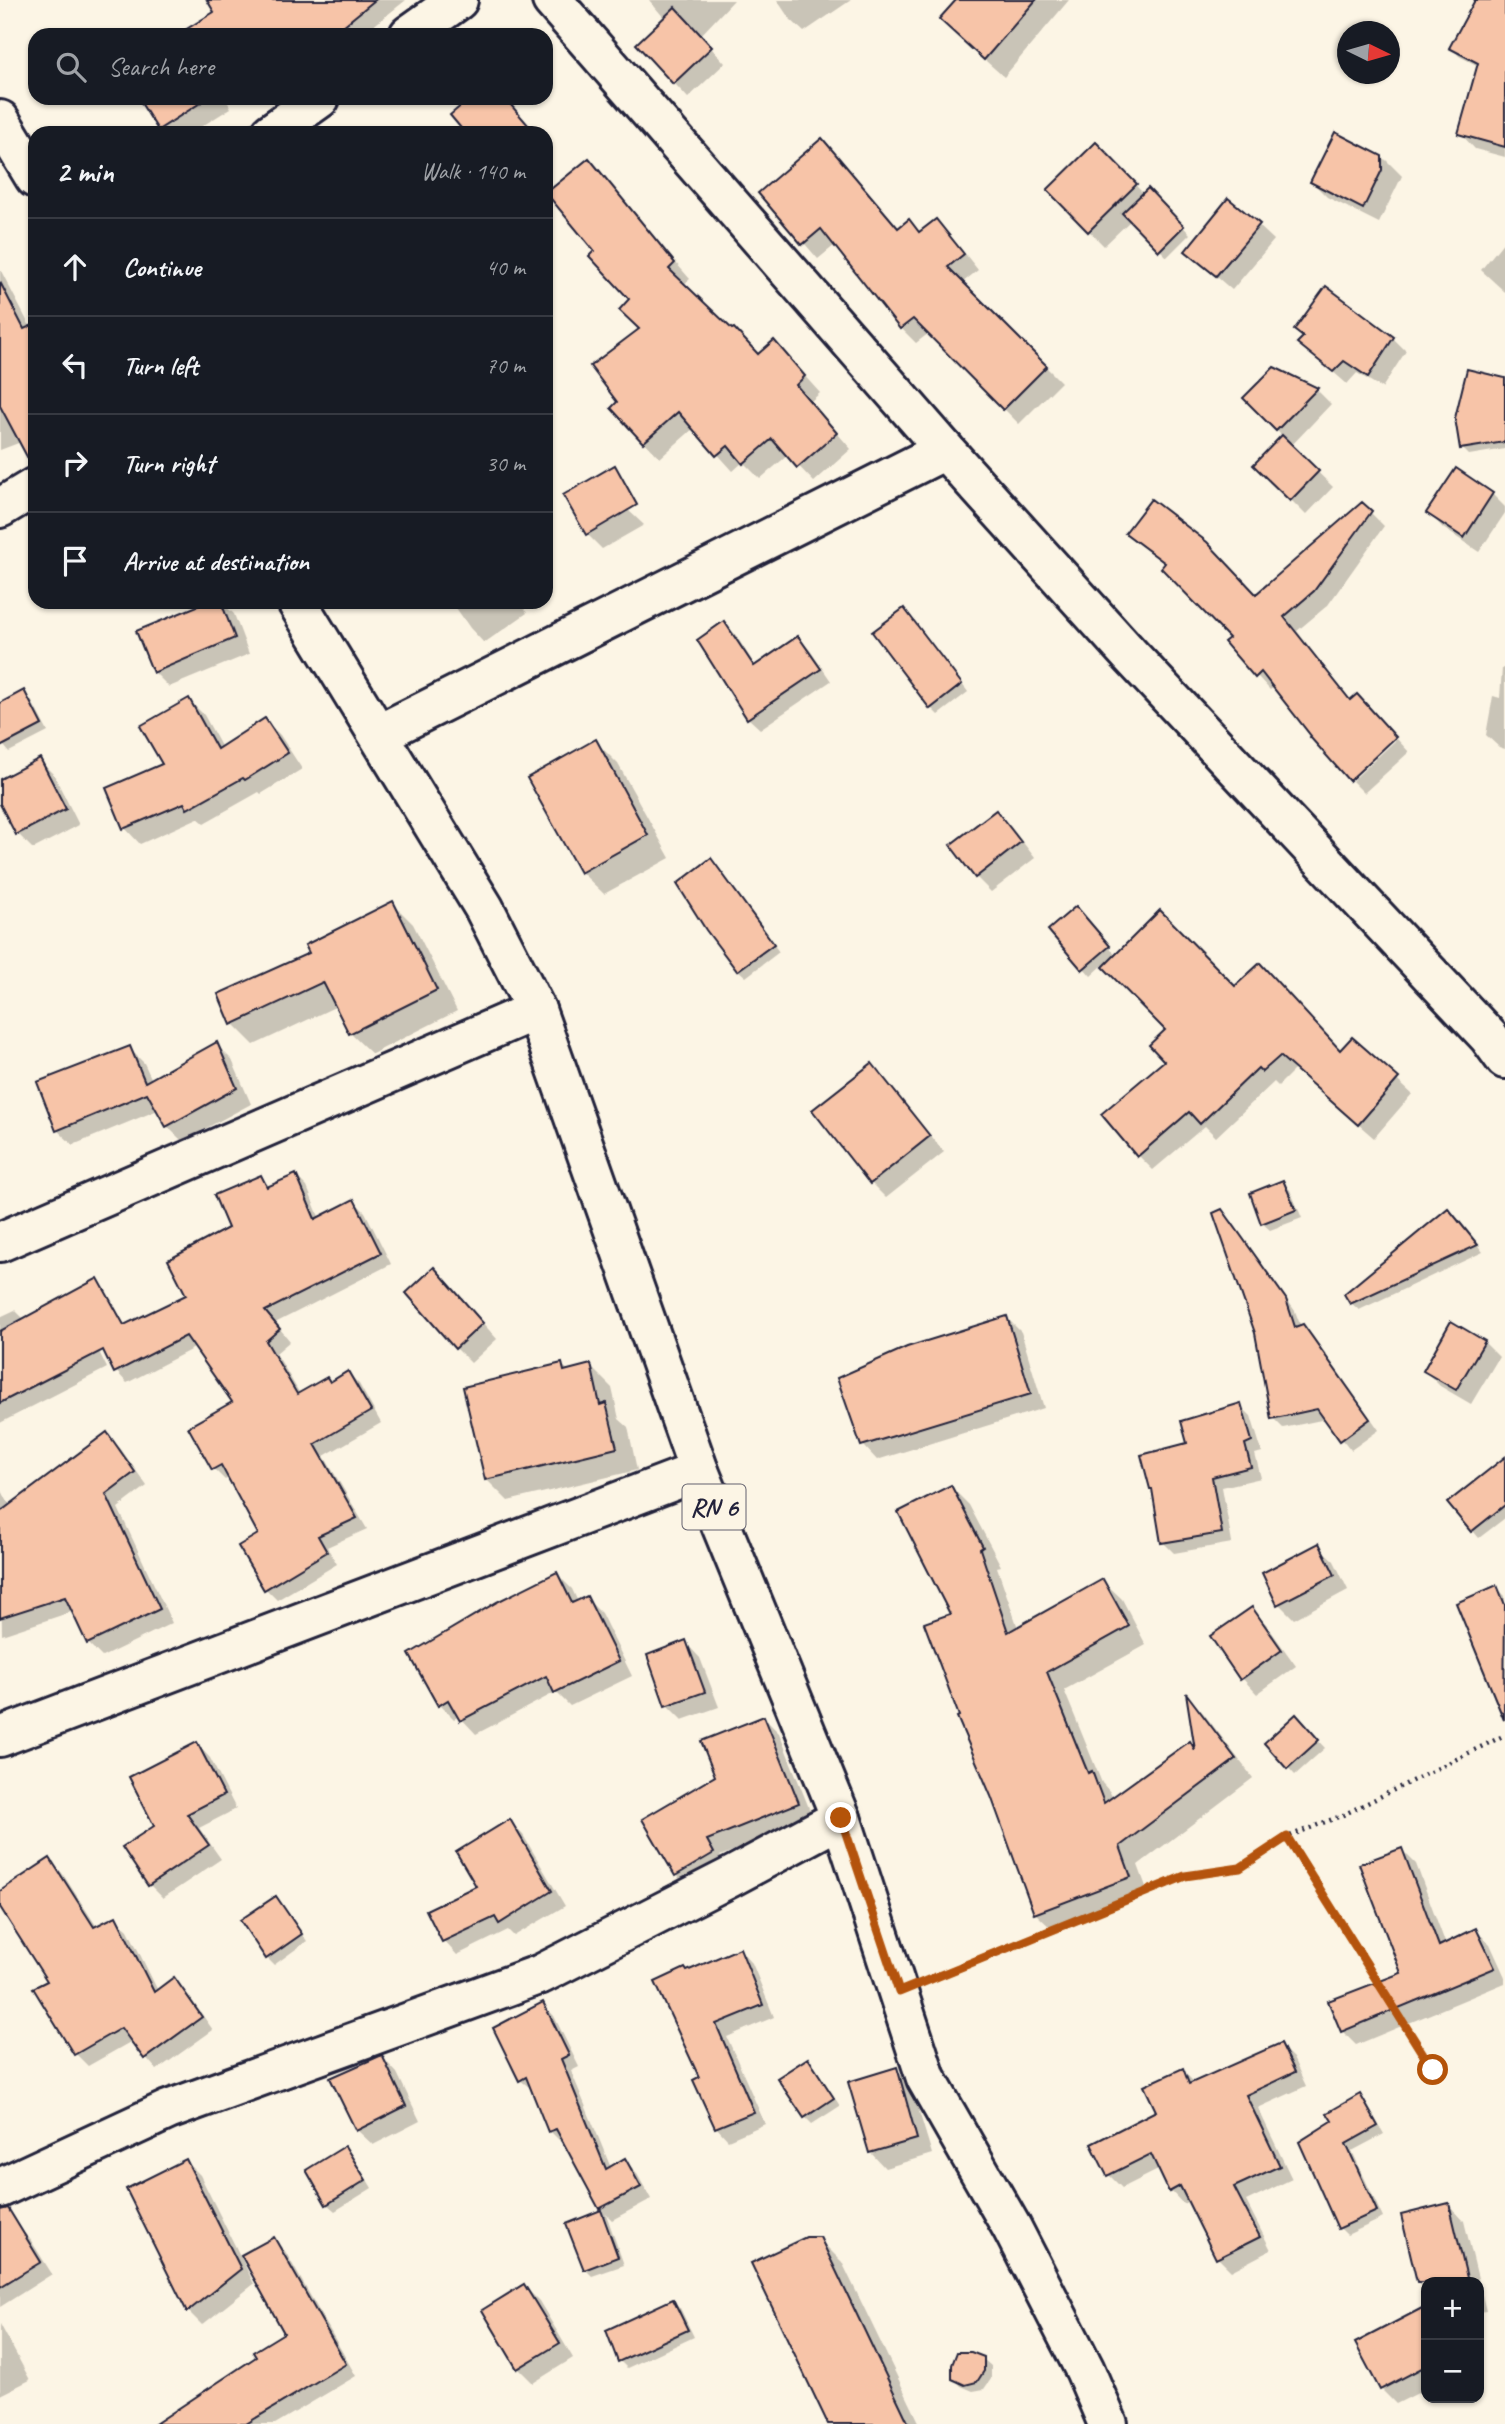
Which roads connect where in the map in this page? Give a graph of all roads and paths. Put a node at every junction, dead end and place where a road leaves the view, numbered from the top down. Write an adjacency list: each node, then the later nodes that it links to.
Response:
1 (458, 0): 3 (street)
2 (552, 0): 8 (street)
3 (419, 28)
4 (310, 105): 6 (street)
5 (0, 120): 7 (street)
6 (281, 126)
7 (28, 166)
8 (945, 450): 12 (street); 14 (street)
9 (28, 491): 10 (street)
10 (0, 508)
11 (301, 609): 12 (street, RN 6)
12 (379, 734): 13 (street, RN 6)
13 (536, 1010): 15 (street); 16 (street, RN 6)
14 (1505, 1059)
15 (0, 1242)
16 (699, 1471): 18 (street); 19 (street, RN 6)
17 (1505, 1735): 20 (path)
18 (0, 1738)
19 (841, 1818): 21 (street, RN 6); 23 (street)
20 (1287, 1837): 21 (path); 22 (path)
21 (899, 1992): 24 (street, RN 6)
22 (1433, 2070)
23 (0, 2188)
24 (1108, 2424)

